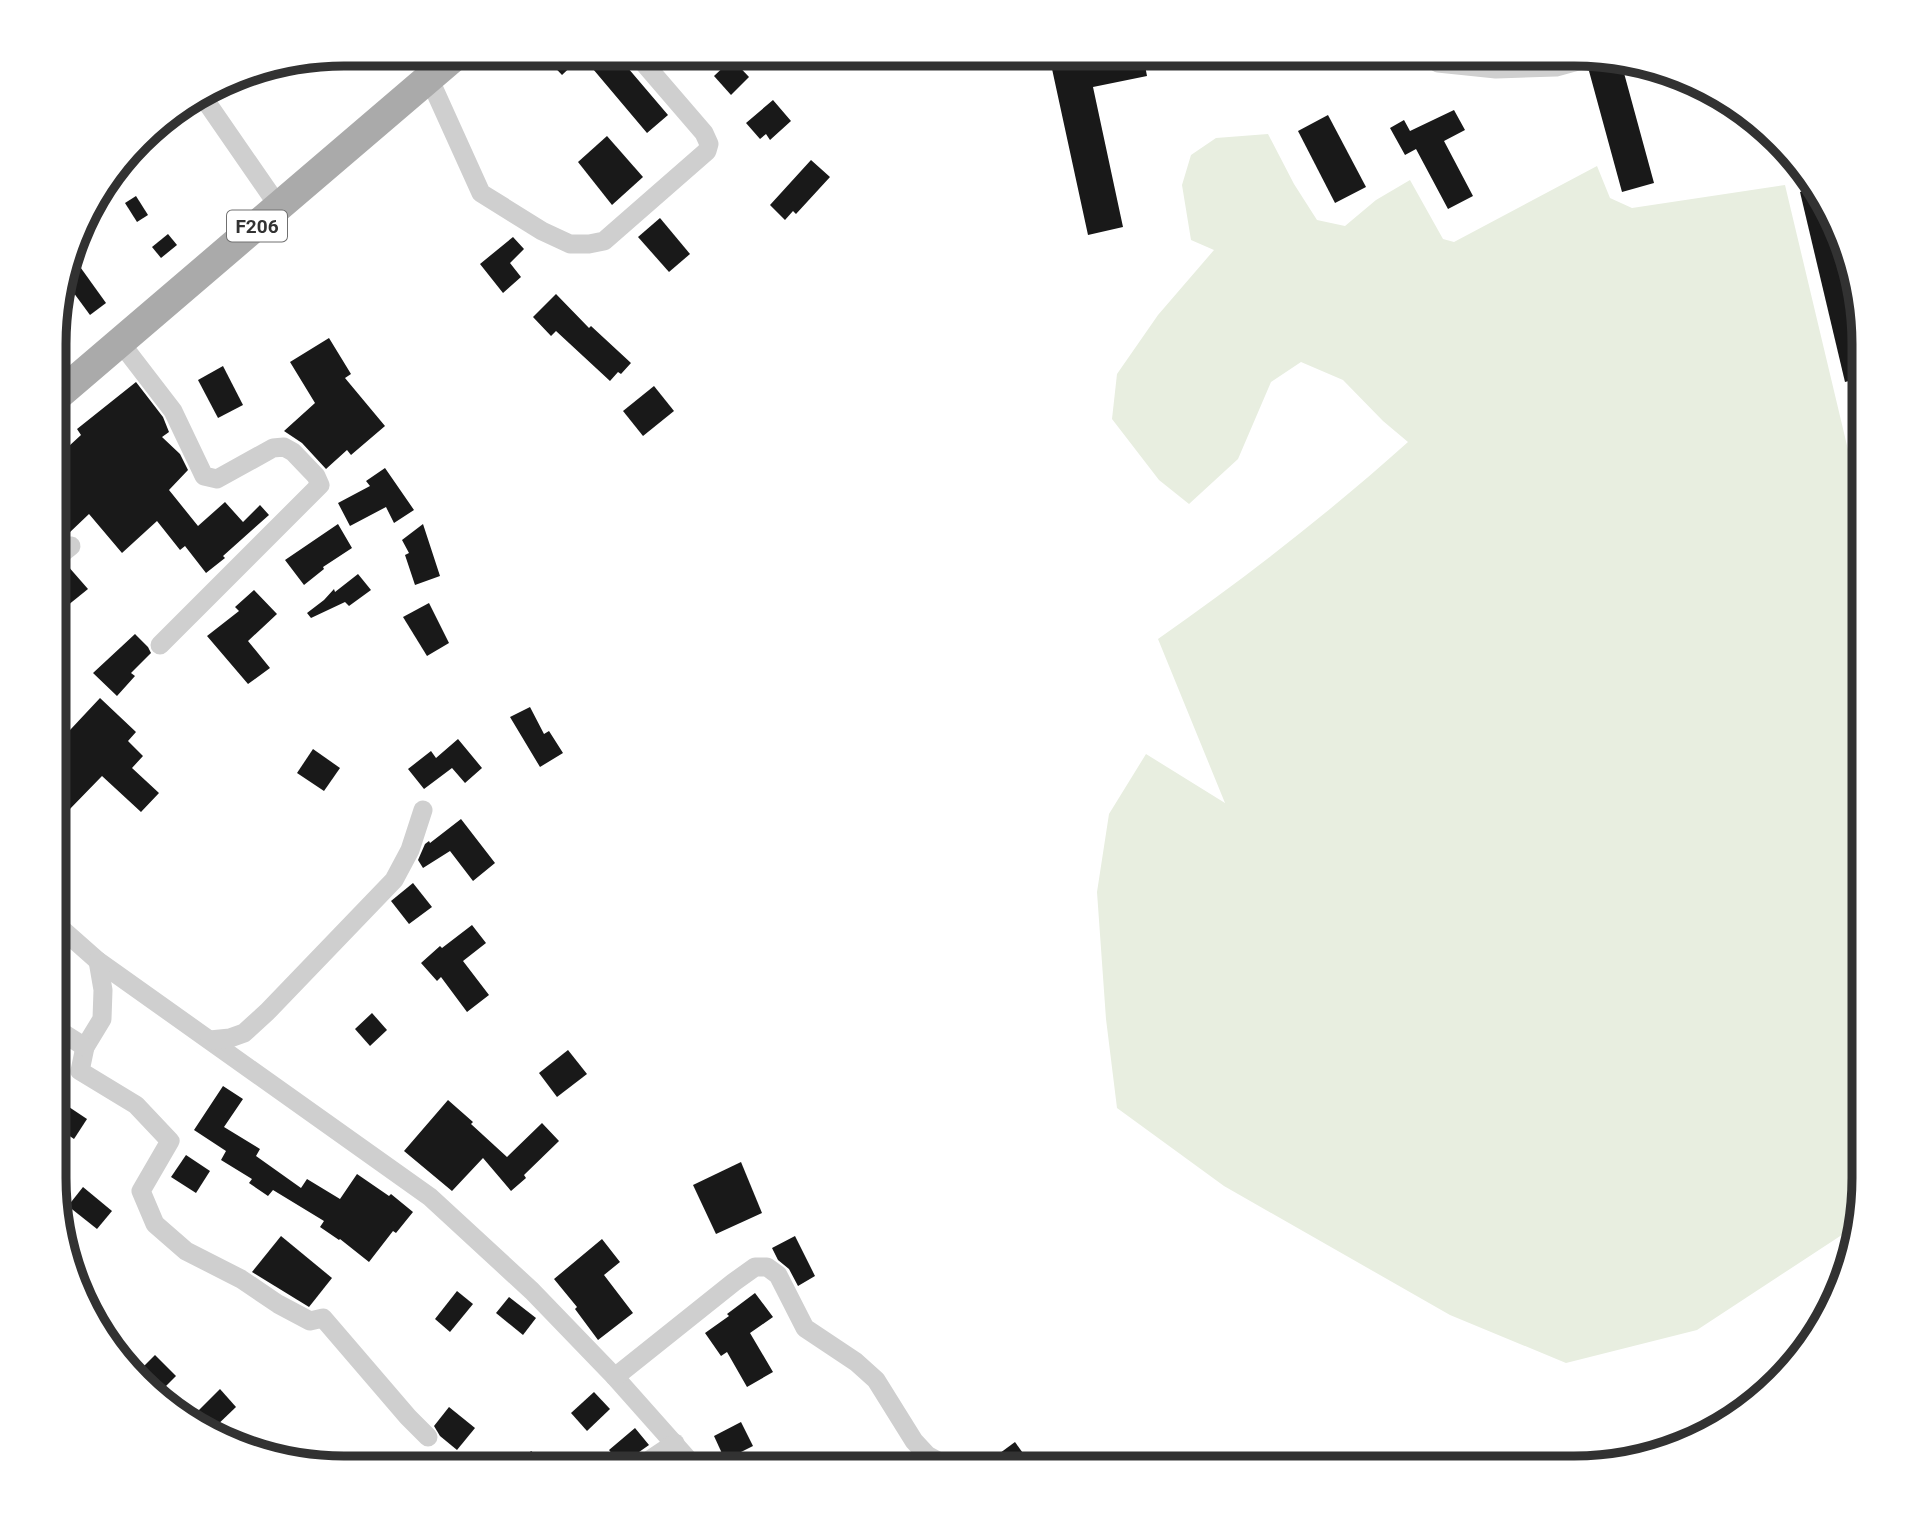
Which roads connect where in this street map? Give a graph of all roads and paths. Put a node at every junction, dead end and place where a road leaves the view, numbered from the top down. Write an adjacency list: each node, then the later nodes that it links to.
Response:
1 (443, 66): 6 (main road, F206)
2 (646, 66): 6 (street)
3 (1467, 66): 5 (street)
4 (1560, 66): 5 (street)
5 (1556, 67)
6 (429, 78): 8 (main road, F206)
7 (207, 103): 8 (street)
8 (279, 207): 9 (main road, F206)
9 (120, 342): 10 (main road, F206); 11 (street)
10 (66, 388)
11 (160, 645)
12 (423, 810): 16 (street)
13 (66, 933): 14 (street)
14 (98, 961): 16 (street); 17 (street)
15 (66, 1035): 17 (street)
16 (210, 1040): 18 (street)
17 (85, 1047): 19 (street)
18 (615, 1377): 20 (street); 23 (street)
19 (428, 1437)
20 (675, 1443): 21 (street); 22 (street)
21 (656, 1456)
22 (686, 1456)
23 (929, 1456)

